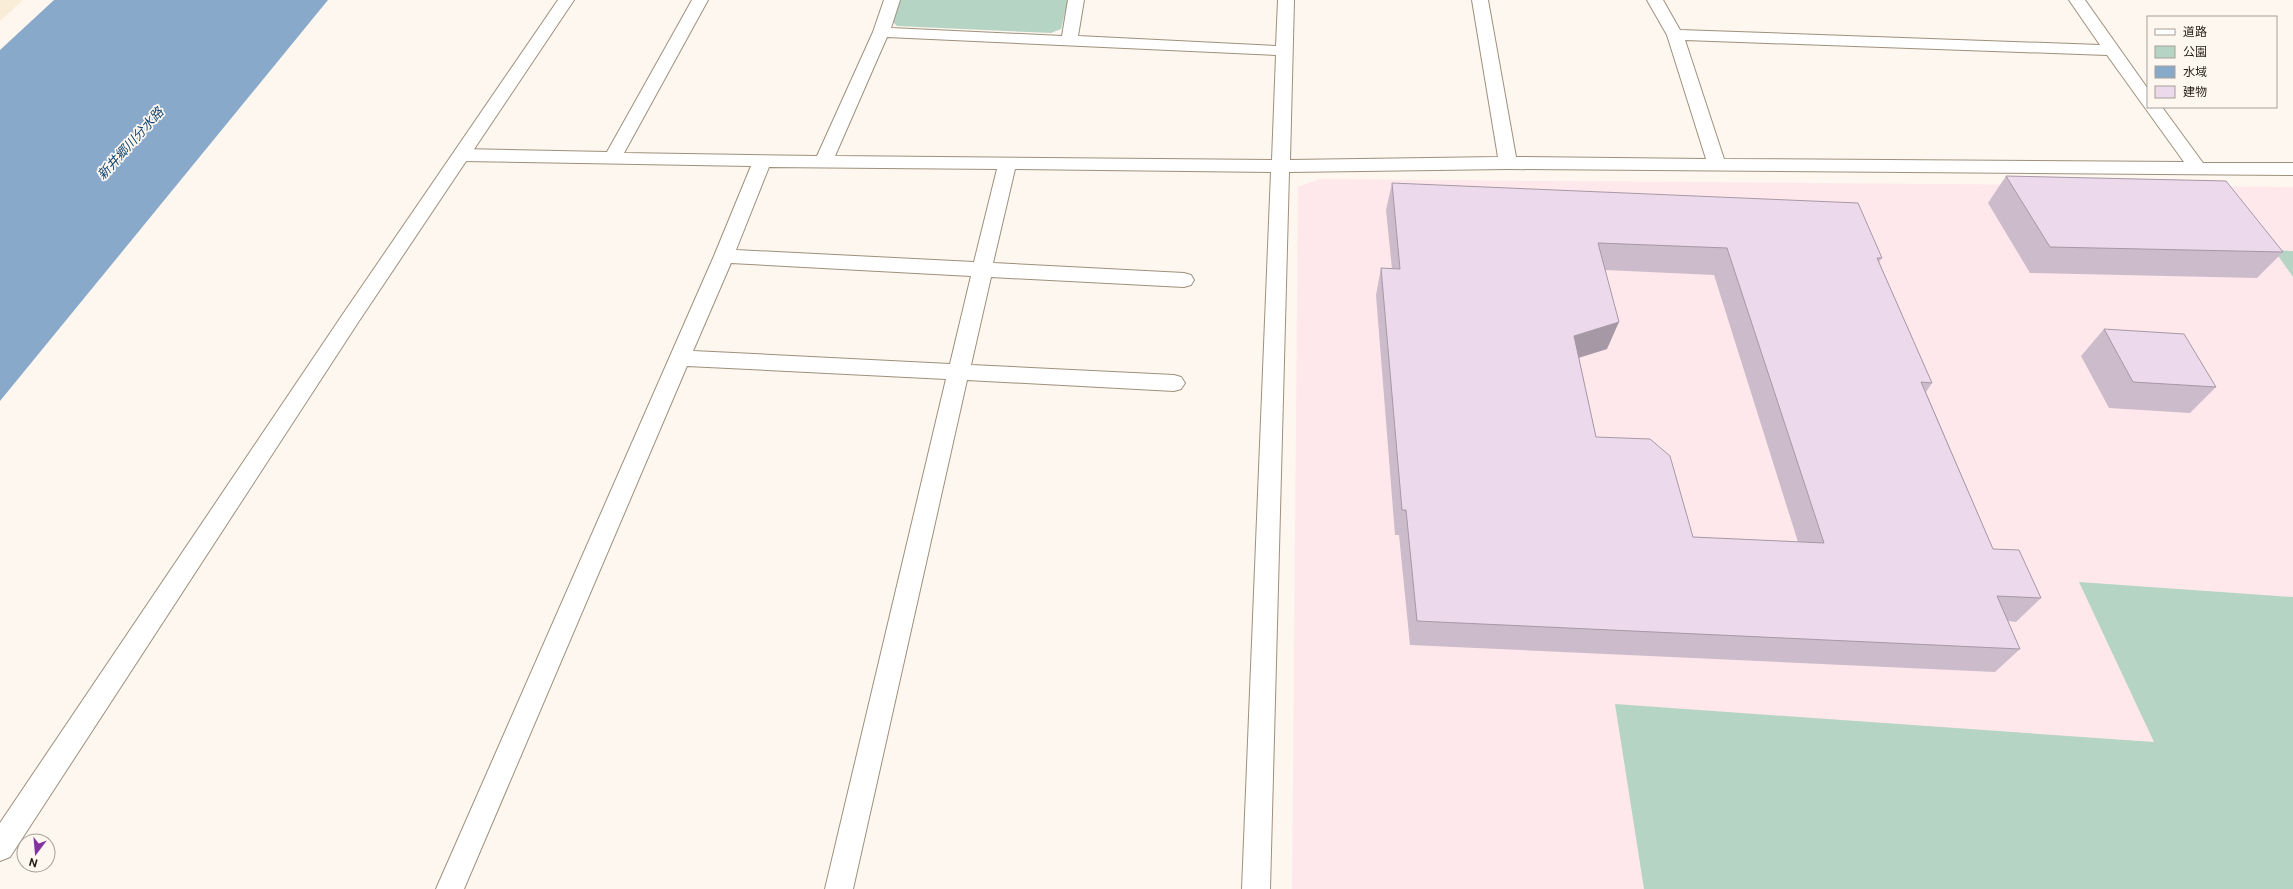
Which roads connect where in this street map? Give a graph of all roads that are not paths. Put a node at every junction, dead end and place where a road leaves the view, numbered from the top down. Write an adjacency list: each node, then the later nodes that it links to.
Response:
1 (566, 0): 16 (street)
2 (700, 0): 17 (street)
3 (892, 0): 9 (street)
4 (1076, 0): 11 (street)
5 (1286, 0): 13 (street)
6 (1480, 0): 20 (street)
7 (1655, 0): 10 (street)
8 (2077, 0): 12 (street)
9 (881, 32): 11 (street); 18 (street)
10 (1675, 35): 12 (street); 22 (street)
11 (1069, 39): 13 (street)
12 (2111, 50): 14 (street)
13 (1285, 51): 23 (street)
14 (2147, 100)
15 (2154, 108): 24 (street)
16 (462, 155): 17 (street); 32 (street)
17 (612, 159): 19 (street)
18 (824, 161): 19 (street); 21 (street)
19 (762, 162): 26 (street)
20 (1508, 163): 22 (street); 23 (street)
21 (1006, 164): 23 (street); 27 (street)
22 (1717, 164): 24 (street)
23 (1280, 166): 35 (street)
24 (2197, 167): 25 (street)
25 (2293, 169)
26 (724, 256): 27 (street); 29 (street)
27 (982, 270): 28 (street); 30 (street)
28 (1184, 280)
29 (680, 358): 30 (street); 33 (street)
30 (958, 371): 31 (street); 34 (street)
31 (1174, 383)
32 (0, 847)
33 (450, 889)
34 (839, 889)
35 (1256, 889)

